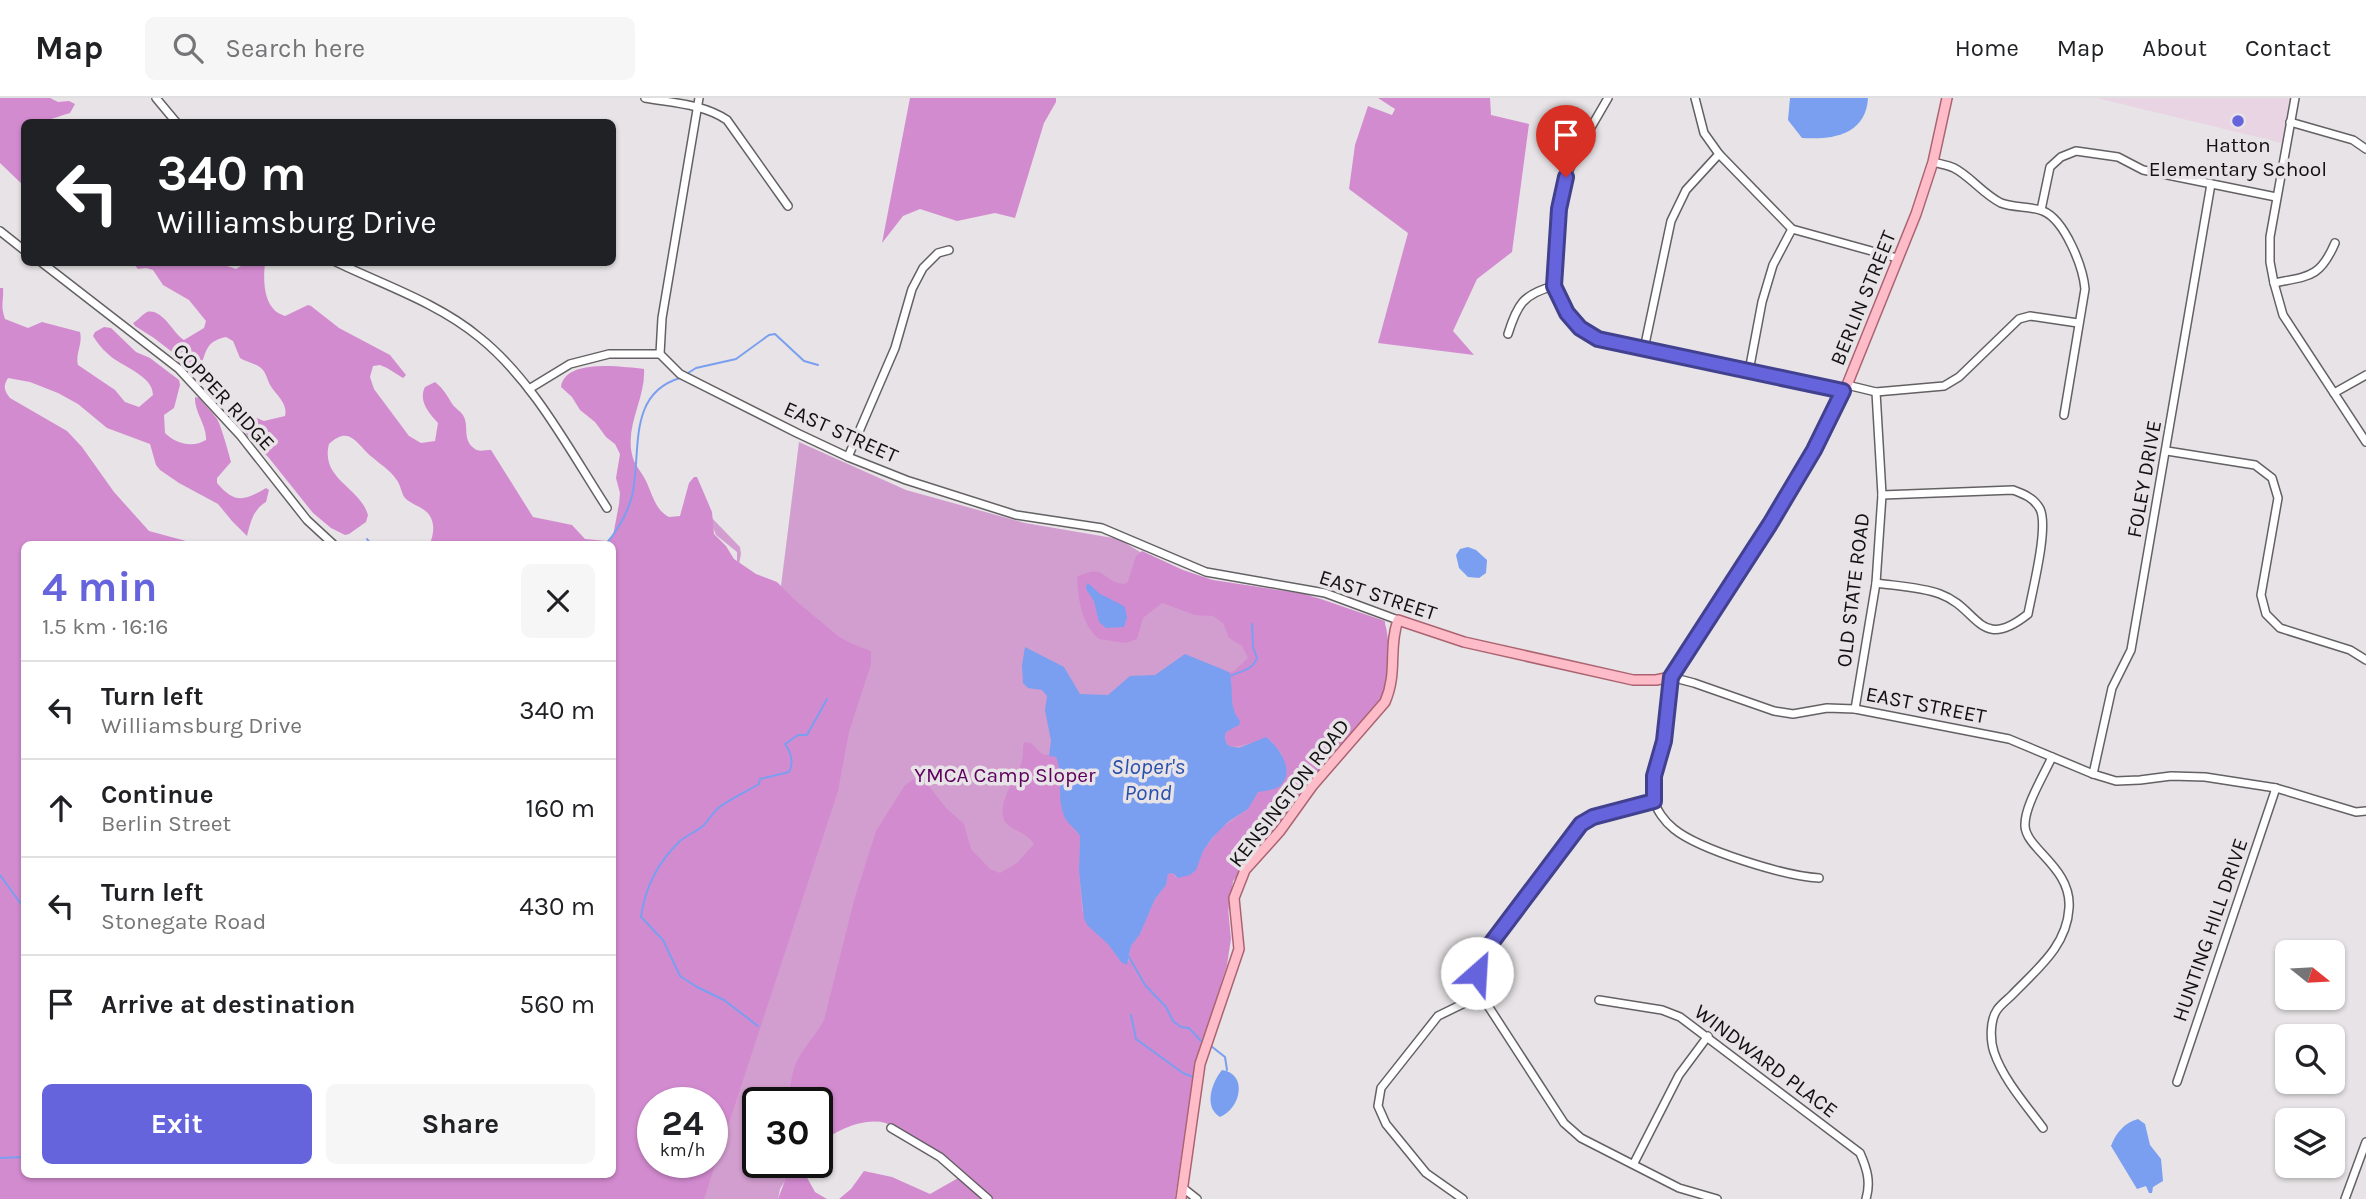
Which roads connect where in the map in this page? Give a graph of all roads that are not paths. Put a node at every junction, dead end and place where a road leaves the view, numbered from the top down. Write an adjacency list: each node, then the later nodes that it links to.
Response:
1 (156, 98): 8 (street)
2 (645, 98): 7 (street)
3 (1695, 98): 11 (street)
4 (1947, 98): 12 (main road, BERLIN STREET)
5 (2295, 98): 9 (street)
6 (1606, 99): 26 (street)
7 (698, 102): 15 (street); 30 (street)
8 (174, 119)
9 (2290, 122): 10 (street); 14 (street)
10 (2366, 149)
11 (1719, 154): 17 (street); 29 (street)
12 (1933, 162): 16 (street); 22 (main road, BERLIN STREET)
13 (2211, 184): 14 (street); 16 (street); 39 (street, FOLEY DRIVE)
14 (2276, 197): 25 (street)
15 (788, 206)
16 (2041, 210): 27 (street)
17 (1792, 229): 22 (street); 31 (street)
18 (0, 231): 20 (street)
19 (2335, 243): 25 (street)
20 (21, 248)
21 (949, 250): 40 (street)
22 (1897, 258): 33 (main road, BERLIN STREET)
23 (46, 266): 43 (street, COPPER RIDGE)
24 (345, 266): 34 (street)
25 (2274, 283): 36 (street)
26 (1554, 286): 28 (street); 29 (street)
27 (2078, 323): 35 (street); 37 (street)
28 (1508, 334)
29 (1644, 349): 31 (street)
30 (660, 354): 34 (street); 40 (street, EAST STREET)
31 (1749, 371): 33 (street)
32 (2366, 374): 36 (street)
33 (1845, 388): 35 (street); 47 (main road, BERLIN STREET)
34 (529, 389): 42 (street)
35 (1876, 391): 41 (street, OLD STATE ROAD)
36 (2334, 393): 38 (street)
37 (2064, 415)
38 (2366, 442)
39 (2167, 451): 46 (street); 50 (street, FOLEY DRIVE)
40 (848, 457): 45 (street, EAST STREET)
41 (1882, 495): 44 (street, OLD STATE ROAD); 44 (street)
42 (607, 508)
43 (331, 541)
44 (1876, 583): 48 (street, OLD STATE ROAD)
45 (1398, 620): 47 (main road, EAST STREET); 64 (main road, KENSINGTON ROAD)
46 (2366, 660)
47 (1671, 677): 48 (street, EAST STREET); 52 (street)
48 (1855, 709): 49 (street, EAST STREET)
49 (2052, 757): 50 (street, EAST STREET); 60 (street)
50 (2092, 774): 51 (street, EAST STREET)
51 (2276, 789): 53 (street, EAST STREET); 58 (street, HUNTING HILL DRIVE)
52 (1654, 801): 54 (street); 55 (street)
53 (2366, 811)
54 (1819, 878)
55 (1481, 995): 63 (street); 68 (street)
56 (1599, 1000): 57 (street, WINDWARD PLACE)
57 (1707, 1036): 63 (street); 70 (street, WINDWARD PLACE)
58 (2177, 1082)
59 (891, 1128): 65 (street)
60 (2043, 1128)
61 (2366, 1142): 62 (street)
62 (2364, 1155): 71 (street)
63 (1634, 1163): 69 (street)
64 (1183, 1188): 66 (main road, KENSINGTON ROAD); 67 (street)
65 (988, 1199)
66 (1181, 1199)
67 (1198, 1199)
68 (1462, 1199)
69 (1717, 1199)
70 (1866, 1199)
71 (2346, 1199)

